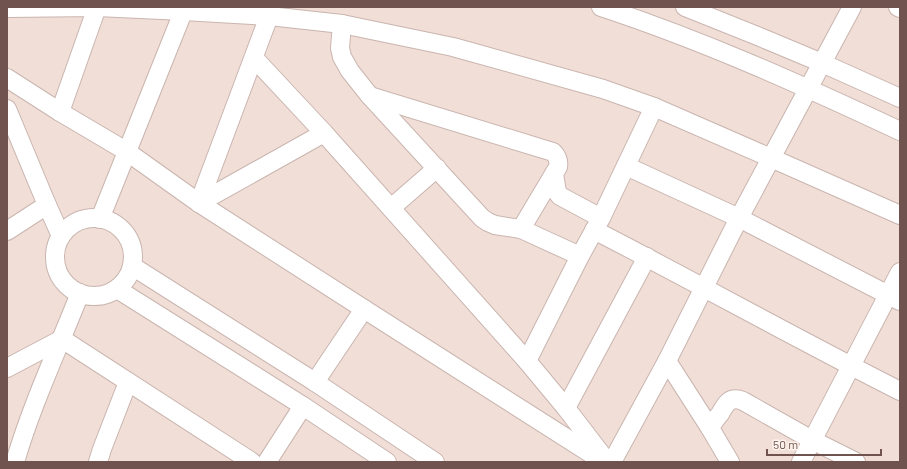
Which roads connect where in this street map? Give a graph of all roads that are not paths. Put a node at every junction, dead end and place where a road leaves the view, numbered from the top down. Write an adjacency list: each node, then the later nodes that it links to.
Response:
1 (97, 7): 5 (street); 6 (street); 17 (street)
2 (601, 7): 12 (street)
3 (685, 7): 10 (street)
4 (852, 7): 10 (street)
5 (7, 8)
6 (184, 9): 7 (street); 20 (street)
7 (269, 16): 8 (street); 9 (street)
8 (342, 24): 13 (street); 15 (street)
9 (254, 58): 19 (street); 25 (street)
10 (822, 62): 12 (street); 14 (street)
11 (7, 78): 17 (street)
12 (808, 88): 18 (street); 21 (street)
13 (369, 96): 23 (street); 24 (street)
14 (900, 98)
15 (654, 107): 21 (street); 22 (street)
16 (7, 109): 26 (street)
17 (60, 112): 20 (street)
18 (900, 131)
19 (324, 133): 25 (street); 27 (street)
20 (126, 152): 25 (street); 29 (street)
21 (771, 158): 28 (street); 30 (street)
22 (626, 166): 30 (street); 31 (street)
23 (437, 168): 27 (street); 32 (street)
24 (554, 174): 31 (street); 32 (street)
25 (199, 203): 43 (street)
26 (47, 206): 33 (street); 34 (street)
27 (391, 208): 45 (street)
28 (900, 215)
29 (100, 218): 34 (street); 37 (street)
30 (739, 218): 39 (street); 42 (street)
31 (597, 224): 35 (street); 36 (street)
32 (521, 229): 35 (street)
33 (7, 231)
34 (61, 236): 41 (street)
35 (580, 256): 45 (street)
36 (647, 257): 39 (street); 53 (street)
37 (132, 266): 40 (street); 50 (street)
38 (900, 272): 42 (street)
39 (704, 287): 46 (street); 47 (street)
40 (117, 289): 41 (street); 52 (street)
41 (80, 293): 44 (street)
42 (894, 298): 47 (street)
43 (364, 309): 50 (street); 62 (street)
44 (62, 339): 48 (street); 49 (street); 56 (street)
45 (527, 361): 53 (street)
46 (667, 361): 54 (street); 63 (street)
47 (850, 366): 51 (street); 55 (street)
48 (7, 368)
49 (128, 382): 57 (street); 58 (street)
50 (315, 382): 61 (street)
51 (900, 391)
52 (303, 406): 59 (street); 60 (street)
53 (566, 408): 62 (street)
54 (710, 428): 55 (street); 64 (street)
55 (812, 440): 65 (street); 66 (street)
56 (15, 462)
57 (98, 462)
58 (252, 462)
59 (267, 462)
60 (387, 462)
61 (435, 462)
62 (606, 462)
63 (612, 462)
64 (730, 462)
65 (801, 462)
66 (856, 462)

